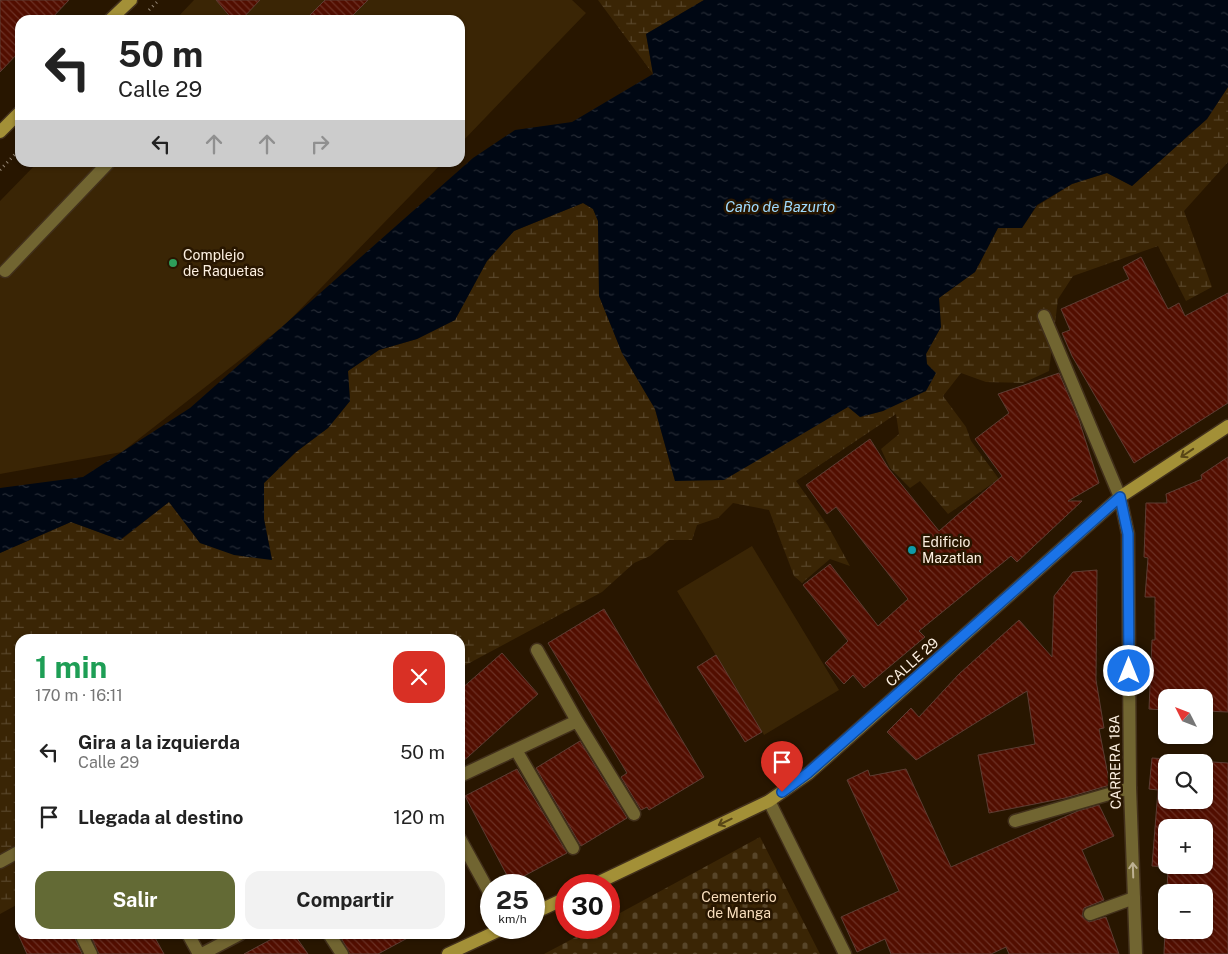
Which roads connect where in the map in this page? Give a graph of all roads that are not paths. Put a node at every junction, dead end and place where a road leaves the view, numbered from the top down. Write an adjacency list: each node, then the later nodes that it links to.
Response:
1 (130, 0): 2 (main road)
2 (115, 15)
3 (15, 117): 4 (main road)
4 (0, 132)
5 (104, 167): 6 (street)
6 (5, 271)
7 (1044, 316): 9 (street, CARRERA 18A)
8 (1228, 426): 9 (main road, CALLE 29, one-way to 9)
9 (1120, 497): 14 (street, CARRERA 18A); 15 (main road, CALLE 29)
10 (537, 650): 11 (street)
11 (577, 721): 12 (street); 16 (street)
12 (516, 750): 13 (street); 19 (street)
13 (465, 774)
14 (1130, 788): 17 (street); 24 (street, CARRERA 18A, one-way to 14)
15 (769, 801): 22 (main road, CALLE 29, one-way to 22); 35 (street)
16 (634, 814)
17 (1015, 821)
18 (465, 848): 23 (street)
19 (573, 848)
20 (15, 854): 21 (street)
21 (0, 862)
22 (616, 874)
23 (480, 875)
24 (1134, 898): 25 (street); 36 (street, CARRERA 18A)
25 (1090, 914)
26 (84, 939): 31 (street)
27 (191, 939): 32 (street)
28 (230, 939): 32 (street)
29 (332, 939): 33 (street)
30 (480, 939): 34 (main road)
31 (91, 954)
32 (200, 954)
33 (342, 954)
34 (448, 954)
35 (845, 954)
36 (1136, 954)

